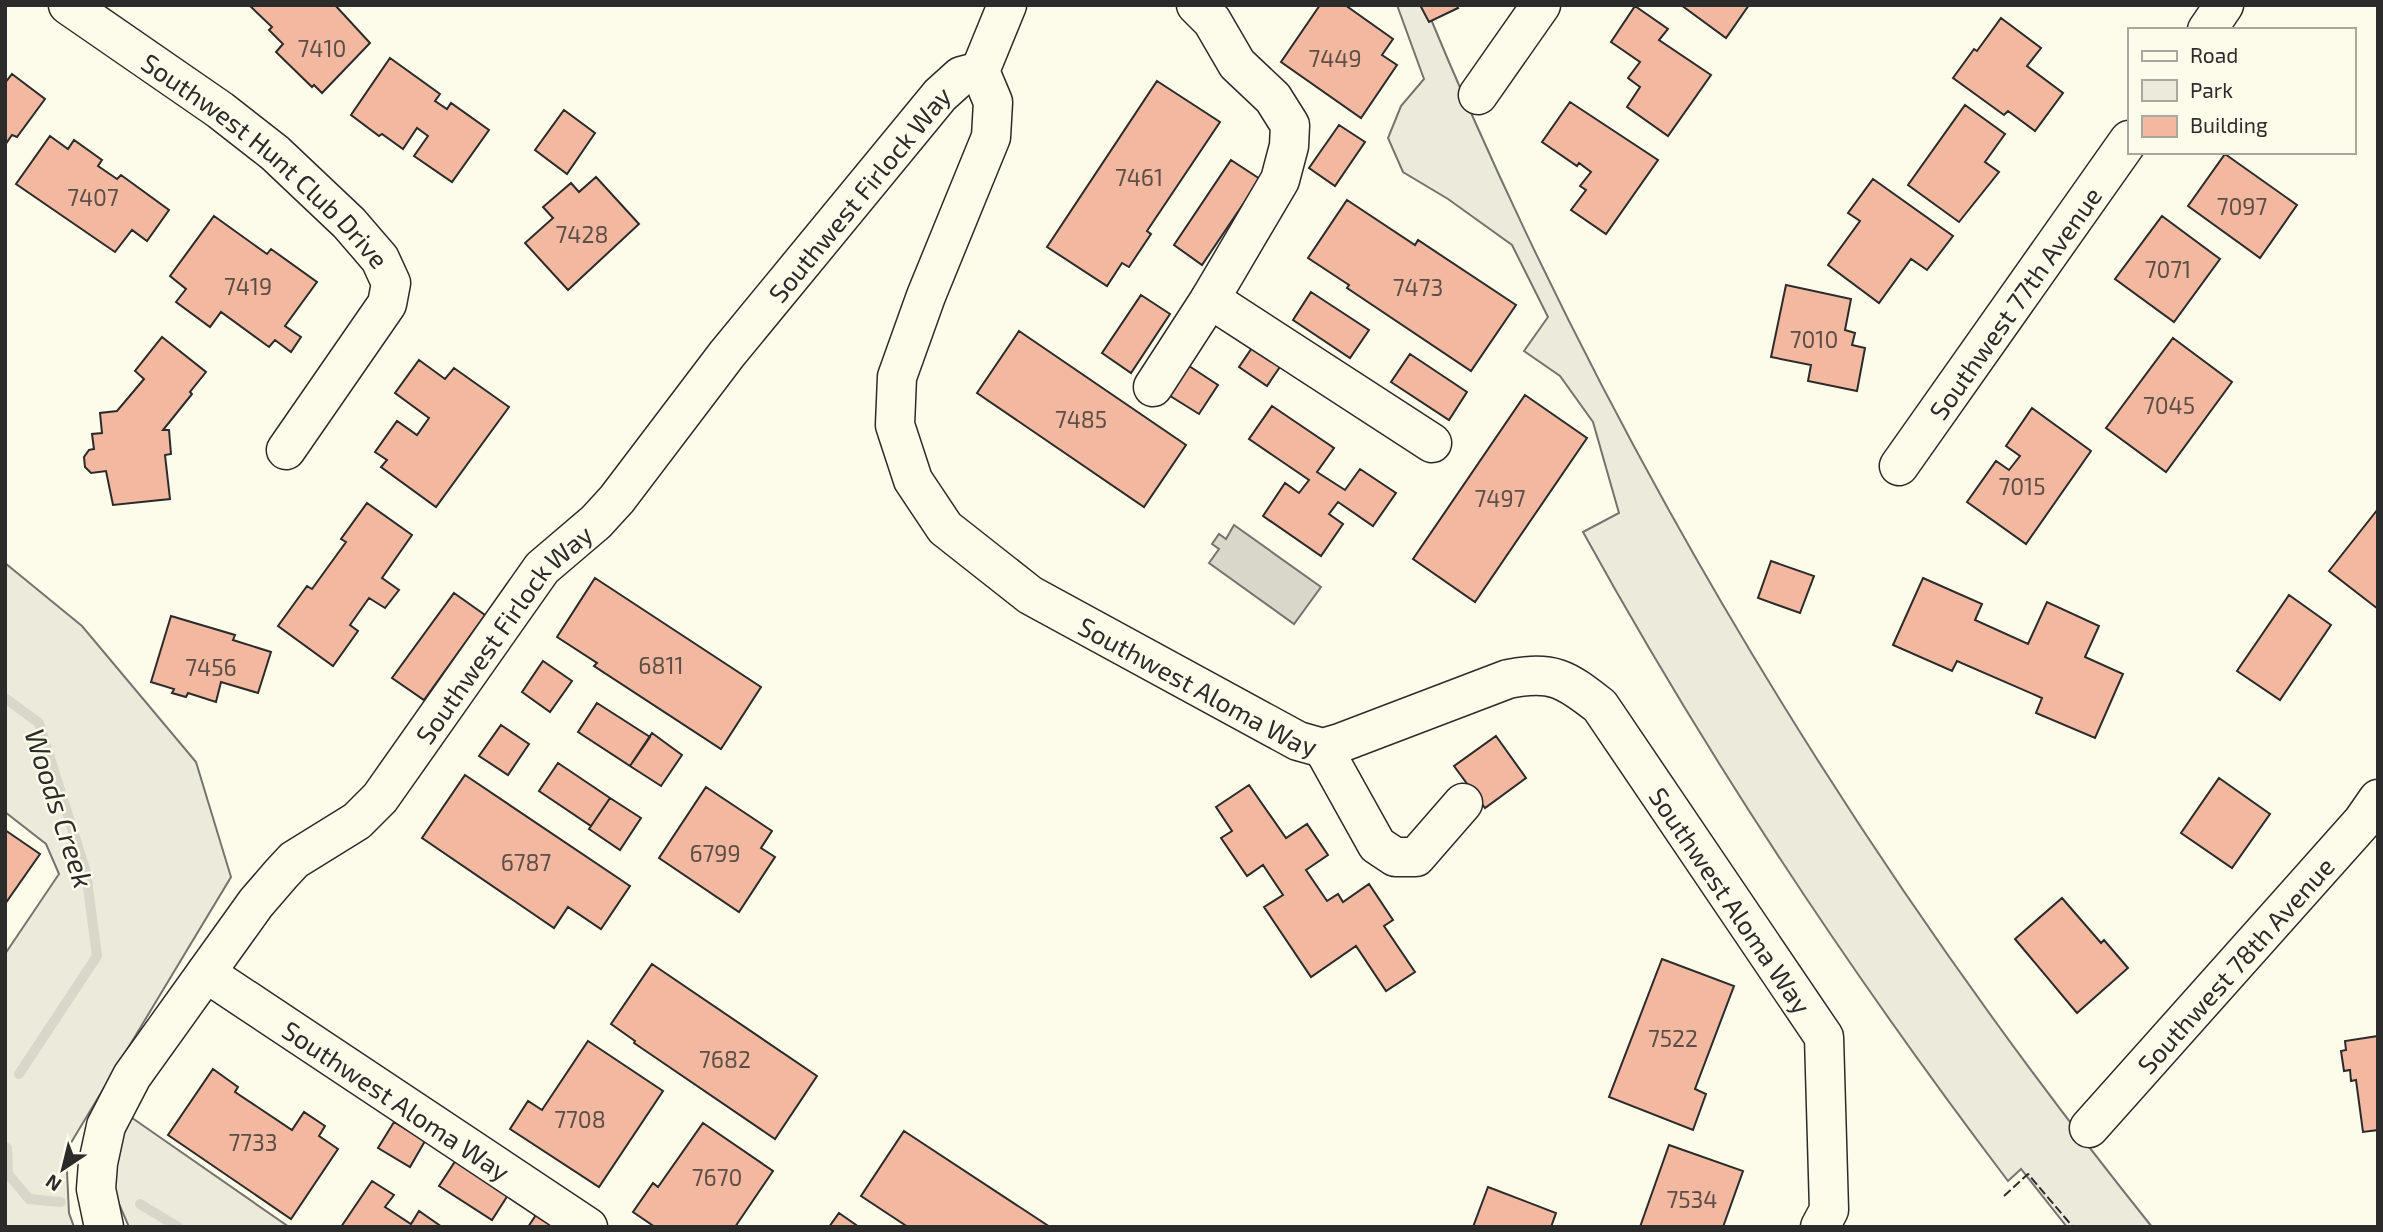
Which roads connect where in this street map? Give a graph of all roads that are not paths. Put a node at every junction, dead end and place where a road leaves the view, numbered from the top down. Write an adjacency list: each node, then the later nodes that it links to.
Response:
1 (68, 5): 13 (street, Southwest Hunt Club Drive)
2 (1007, 5): 7 (street)
3 (1196, 5): 10 (street)
4 (1541, 5): 8 (street)
5 (2224, 5): 6 (street)
6 (2208, 28)
7 (980, 71): 15 (street, Southwest Aloma Way); 18 (street, Southwest Firlock Way)
8 (1478, 95)
9 (2128, 141): 14 (street, Southwest 77th Avenue)
10 (1210, 299): 11 (street); 12 (street)
11 (1153, 387)
12 (1432, 443)
13 (286, 450)
14 (1899, 466)
15 (1323, 748): 17 (street); 22 (street, Southwest Aloma Way)
16 (2378, 799): 19 (street, Southwest 78th Avenue)
17 (1463, 803)
18 (206, 974): 20 (street, Southwest Firlock Way); 21 (street, Southwest Aloma Way)
19 (2089, 1128)
20 (104, 1227)
21 (589, 1227)
22 (1820, 1227)

